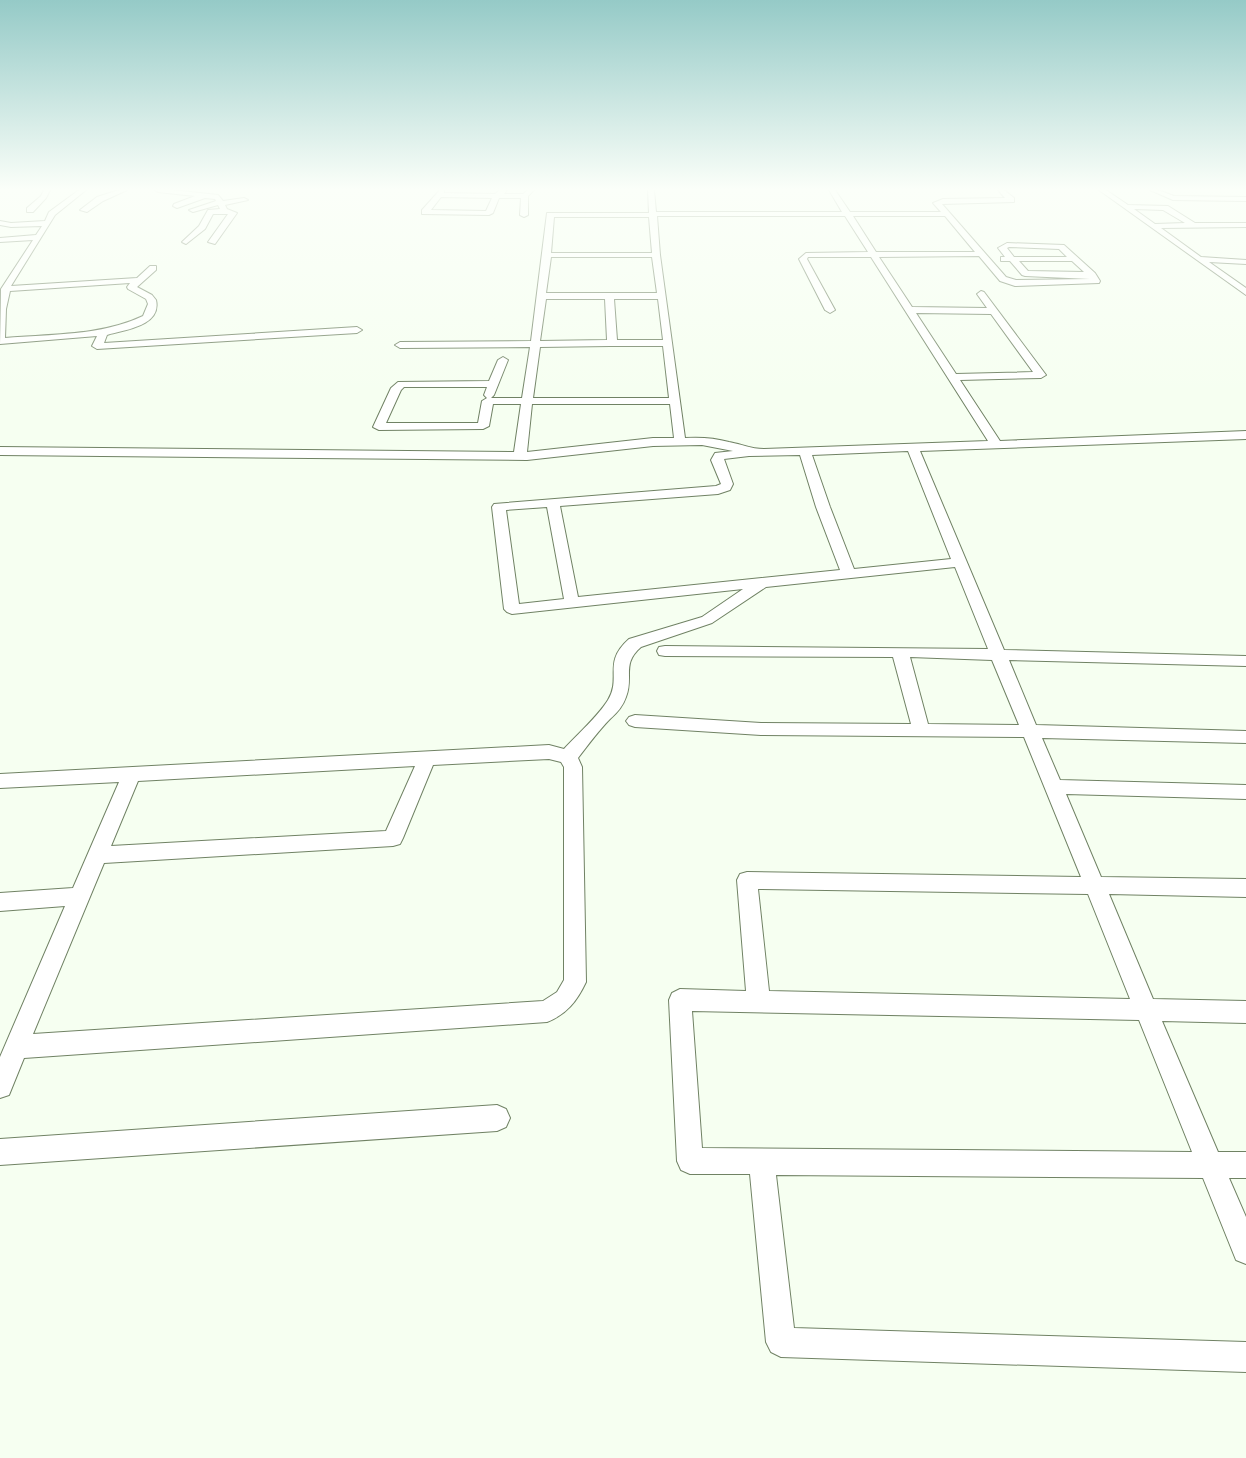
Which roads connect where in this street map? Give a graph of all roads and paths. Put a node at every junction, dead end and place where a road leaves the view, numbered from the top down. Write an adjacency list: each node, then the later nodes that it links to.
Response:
1 (25, 258): 17 (street)
2 (547, 258): 20 (street)
3 (656, 258): 22 (street)
4 (804, 258): 23 (street)
5 (877, 258): 24 (street)
6 (985, 258): 15 (street)
7 (1002, 258): 8 (street)
8 (1011, 259): 9 (street); 15 (street)
9 (1075, 259): 15 (street)
10 (1199, 259): 11 (street); 14 (street)
11 (1232, 262): 12 (street); 14 (street)
12 (1246, 262)
13 (153, 268): 16 (street)
14 (1212, 268): 18 (street)
15 (1092, 275)
16 (139, 280): 17 (street); 27 (street)
17 (5, 289): 28 (street)
18 (1246, 292)
19 (981, 294): 25 (street)
20 (543, 296): 21 (street); 30 (street)
21 (609, 296): 22 (street); 31 (street)
22 (662, 296): 29 (street)
23 (830, 310)
24 (910, 310): 25 (street); 34 (street)
25 (994, 310): 34 (street)
26 (357, 330): 27 (street)
27 (103, 332): 28 (street)
28 (0, 339)
29 (667, 343): 31 (street); 36 (street)
30 (536, 344): 31 (street); 32 (street); 38 (street)
31 (612, 344)
32 (400, 345)
33 (503, 360): 35 (street)
34 (952, 377): 41 (street)
35 (492, 384): 37 (street); 37 (street)
36 (675, 400): 38 (street); 40 (street)
37 (488, 401): 38 (street)
38 (528, 401): 46 (street)
39 (1246, 435): 41 (street)
40 (680, 441): 44 (street); 46 (street)
41 (996, 444): 42 (street)
42 (912, 447): 45 (street); 48 (street)
43 (0, 452): 46 (street)
44 (748, 452): 45 (street); 47 (street)
45 (805, 452): 49 (street)
46 (520, 456)
47 (552, 503): 51 (street); 51 (street)
48 (959, 562): 49 (street); 54 (street)
49 (849, 574): 50 (street)
50 (762, 583): 51 (street); 60 (street)
51 (572, 603)
52 (665, 651): 53 (street)
53 (900, 652): 54 (street); 57 (street)
54 (998, 654): 55 (street); 58 (street)
55 (1246, 661)
56 (636, 720): 57 (street)
57 (921, 730): 58 (street)
58 (1030, 731): 59 (street); 64 (street)
59 (1246, 737)
60 (568, 756): 61 (street); 74 (street)
61 (428, 758): 62 (street); 66 (street)
62 (132, 773): 63 (street); 66 (street)
63 (0, 781)
64 (1053, 787): 65 (street); 67 (street)
65 (1246, 792)
66 (98, 855): 69 (street)
67 (1095, 887): 68 (street); 71 (street); 72 (street)
68 (1246, 888)
69 (81, 896): 70 (street); 74 (street)
70 (0, 902)
71 (759, 1003): 72 (street); 78 (street)
72 (1146, 1009): 73 (street); 79 (street)
73 (1246, 1012)
74 (17, 1047): 75 (street)
75 (0, 1086)
76 (497, 1118): 77 (street)
77 (0, 1152)
78 (762, 1162): 79 (street); 82 (street)
79 (1210, 1164): 80 (street); 81 (street)
80 (1246, 1165)
81 (1246, 1250)
82 (1246, 1358)

